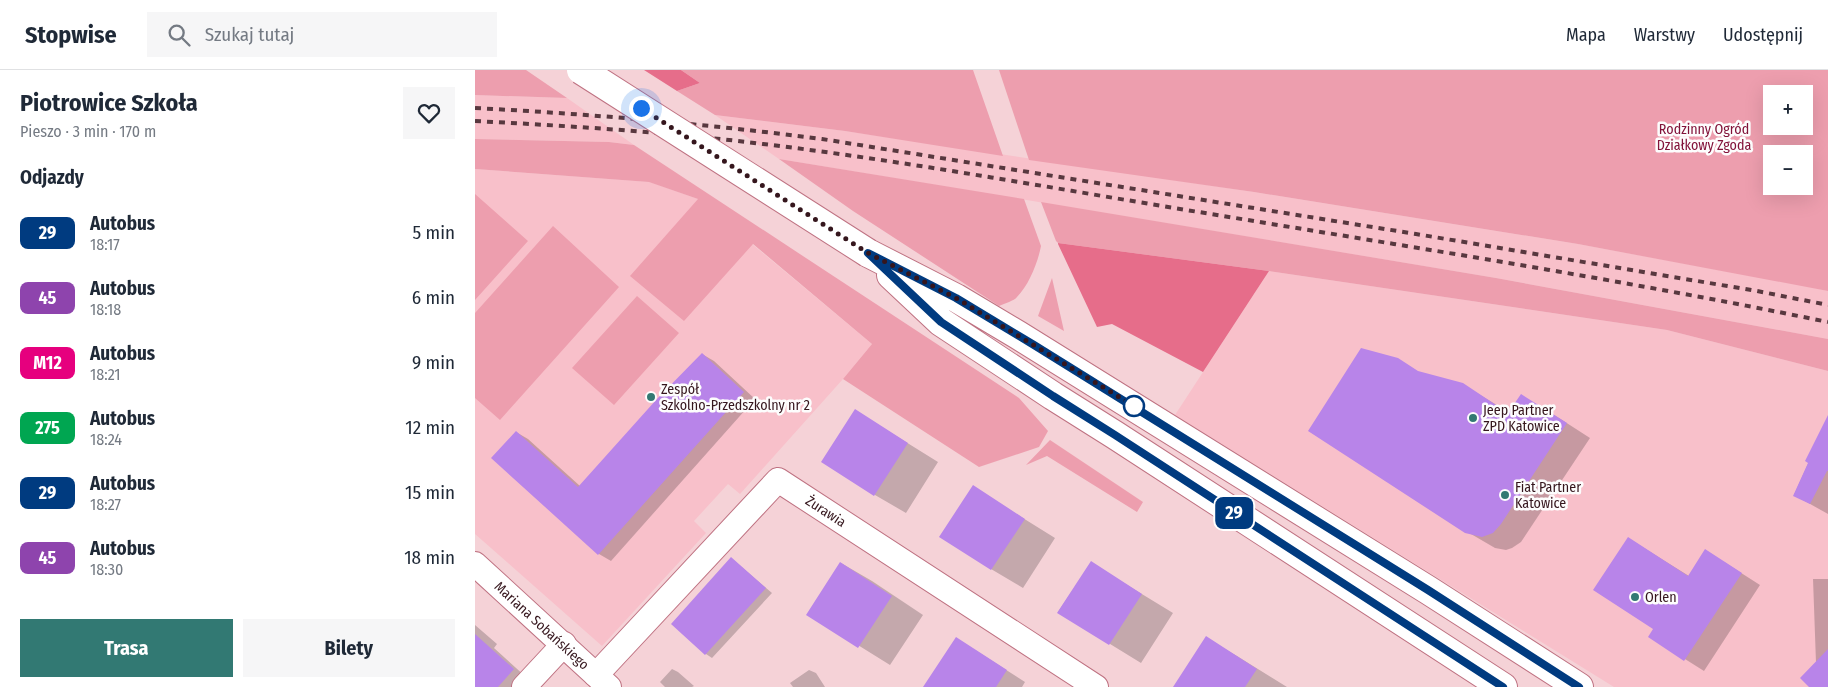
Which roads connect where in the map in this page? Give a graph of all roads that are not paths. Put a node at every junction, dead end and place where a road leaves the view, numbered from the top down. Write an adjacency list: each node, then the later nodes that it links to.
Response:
1 (581, 70): 2 (main road, bridge)
2 (868, 253): 8 (main road); 9 (main road)
3 (475, 564): 4 (street, Mariana Sobańskiego)
4 (564, 644): 5 (street, Mariana Sobańskiego); 6 (street)
5 (603, 681): 7 (street, Żurawia)
6 (524, 687)
7 (1097, 687)
8 (1503, 687)
9 (1579, 687)

